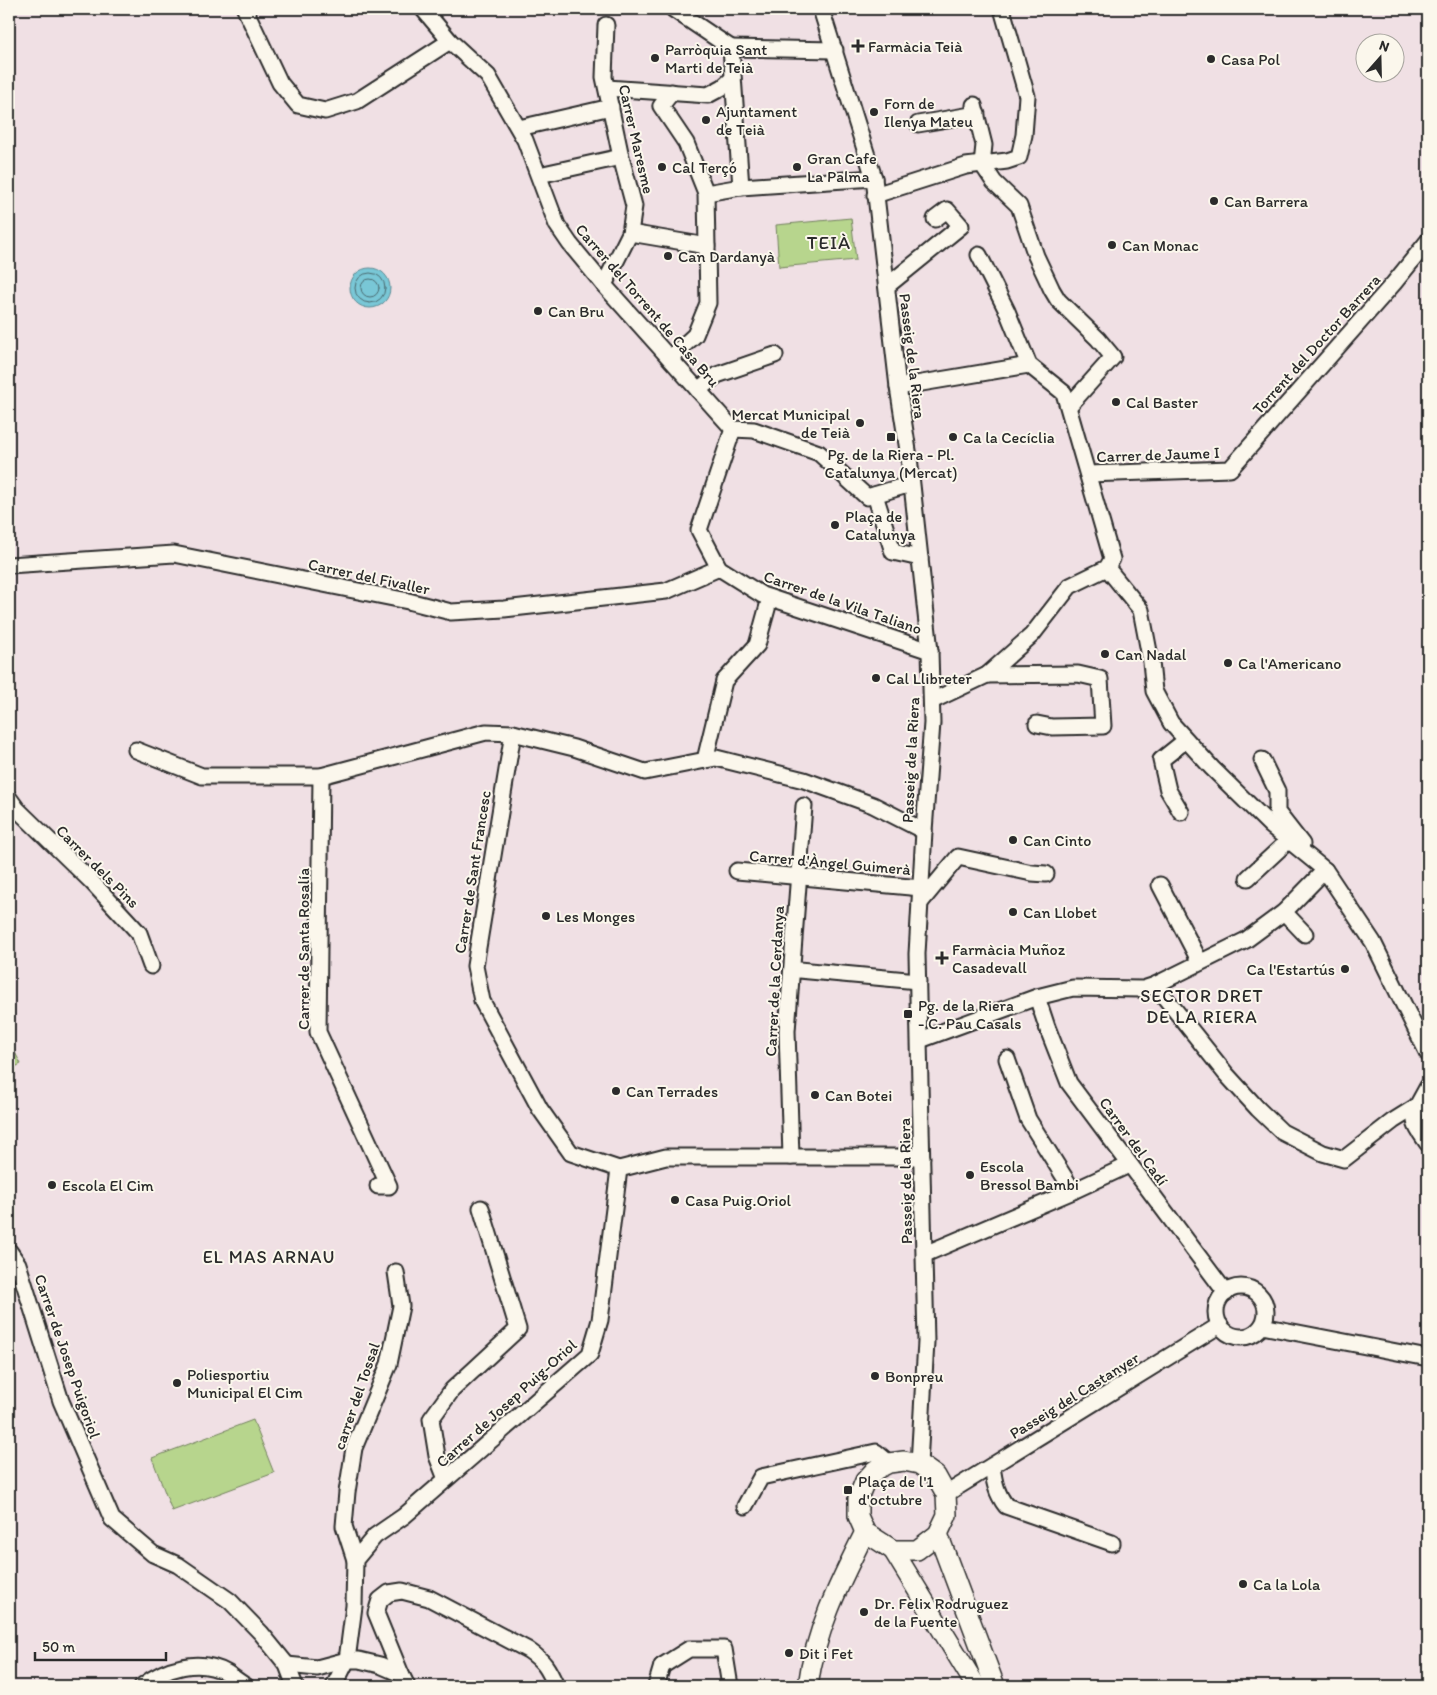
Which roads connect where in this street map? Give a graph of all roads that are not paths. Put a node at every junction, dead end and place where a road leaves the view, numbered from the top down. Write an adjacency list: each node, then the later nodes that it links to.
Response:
1 (245, 9): 7 (street)
2 (423, 9): 7 (street, Carrer del Torrent de Casa Bru)
3 (673, 9): 8 (street)
4 (822, 9): 9 (street, Passeig de la Riera)
5 (1002, 9): 17 (street)
6 (606, 25): 11 (street, Carrer Maresme)
7 (450, 41): 15 (street, Carrer del Torrent de Casa Bru)
8 (731, 48): 9 (street); 10 (street)
9 (835, 50): 19 (street, Passeig de la Riera)
10 (733, 78): 12 (street); 20 (street)
11 (607, 88): 12 (street); 13 (street, Carrer Maresme)
12 (672, 92): 21 (street)
13 (611, 107): 15 (street); 16 (street, Carrer Maresme)
14 (918, 124): 17 (street)
15 (519, 128): 18 (street, Carrer del Torrent de Casa Bru)
16 (621, 157): 18 (street); 24 (street, Carrer Maresme)
17 (982, 164): 22 (street); 35 (street)
18 (538, 175): 28 (street, Carrer del Torrent de Casa Bru)
19 (874, 178): 20 (street); 22 (street, Passeig de la Riera)
20 (741, 187): 21 (street)
21 (706, 193): 26 (street)
22 (875, 195): 29 (street, Passeig de la Riera)
23 (935, 219): 29 (street)
24 (630, 233): 26 (street); 28 (street, Carrer Maresme)
25 (1428, 241): 37 (street, Torrent del Doctor Barrera)
26 (707, 246): 31 (street)
27 (979, 255): 32 (street)
28 (604, 285): 31 (street, Carrer del Torrent de Casa Bru)
29 (886, 286): 33 (street, Passeig de la Riera)
30 (775, 354): 34 (street)
31 (670, 358): 34 (street, Carrer del Torrent de Casa Bru)
32 (1029, 365): 33 (street); 35 (street)
33 (898, 387): 39 (street, Passeig de la Riera)
34 (698, 390): 36 (street, Carrer del Torrent de Casa Bru)
35 (1068, 406): 38 (street)
36 (733, 428): 40 (street); 44 (street)
37 (1230, 468): 38 (street, Carrer de Jaume I)
38 (1088, 474): 42 (street)
39 (911, 484): 40 (street); 41 (street, Passeig de la Riera)
40 (875, 494): 41 (street)
41 (920, 558): 46 (street, Passeig de la Riera)
42 (1110, 564): 47 (street); 51 (street)
43 (9, 565): 44 (street, Carrer del Fivaller)
44 (719, 568): 45 (street, Carrer de la Vila Taliano)
45 (770, 598): 46 (street, Carrer de la Vila Taliano); 53 (street)
46 (930, 651): 48 (street, Passeig de la Riera)
47 (987, 675): 48 (street); 49 (street)
48 (932, 701): 59 (street, Passeig de la Riera)
49 (1037, 724)
50 (513, 733): 53 (street); 55 (street); 85 (street, Carrer de Sant Francesc)
51 (1186, 740): 58 (street); 60 (street)
52 (136, 750): 55 (street)
53 (706, 760): 59 (street)
54 (1262, 760): 61 (street)
55 (321, 776): 86 (street, Carrer de Santa Rosalía)
56 (9, 798): 71 (street, Carrer dels Pins)
57 (804, 806): 64 (street, Carrer de la Cerdanya)
58 (1181, 812)
59 (924, 831): 67 (street, Passeig de la Riera)
60 (1288, 841): 61 (street); 65 (street)
61 (1320, 865): 68 (street); 77 (street)
62 (737, 871): 64 (street, Carrer d'Àngel Guimerà)
63 (1046, 874): 67 (street)
64 (798, 876): 67 (street, Carrer d'Àngel Guimerà); 82 (street, Carrer de la Cerdanya)
65 (1248, 878)
66 (1160, 885): 70 (street)
67 (920, 895): 73 (street, Passeig de la Riera)
68 (1284, 912): 69 (street); 70 (street)
69 (1305, 934)
70 (1200, 962): 74 (street)
71 (151, 966)
72 (799, 970): 73 (street)
73 (918, 981): 76 (street, Passeig de la Riera)
74 (1155, 986): 75 (street); 80 (street)
75 (1037, 997): 76 (street); 84 (street, Carrer del Cadí)
76 (920, 1040): 83 (street, Passeig de la Riera)
77 (1428, 1054)
78 (1007, 1059): 87 (street)
79 (1428, 1086): 80 (street)
80 (1417, 1106): 81 (street)
81 (1428, 1144)
82 (791, 1157): 83 (street); 85 (street)
83 (922, 1158): 90 (street, Passeig de la Riera)
84 (1129, 1165): 87 (street); 92 (street, Carrer del Cadí)
85 (619, 1169): 99 (street, Carrer de Josep Puig-Oriol)
86 (378, 1186)
87 (1073, 1191): 90 (street)
88 (481, 1208): 99 (street)
89 (9, 1251): 108 (street, Carrer de Josep Puigoriol)
90 (925, 1254): 97 (street, Passeig de la Riera)
91 (396, 1272): 106 (street, carrer del Tossal)
92 (1226, 1293): 93 (street); 94 (street)
93 (1220, 1325): 94 (street); 98 (street, Passeig del Castanyer)
94 (1262, 1326): 95 (street)
95 (1428, 1358)
96 (889, 1463): 97 (street); 101 (street); 102 (street)
97 (919, 1464): 100 (street)
98 (992, 1466): 100 (street, Passeig del Castanyer); 104 (street)
99 (446, 1479): 106 (street, Carrer de Josep Puig-Oriol)
100 (946, 1494): 103 (street)
101 (746, 1506)
102 (865, 1532): 105 (street); 119 (street)
103 (938, 1534): 105 (street); 121 (street)
104 (1112, 1543)
105 (894, 1550): 120 (street)
106 (355, 1560): 107 (street)
107 (347, 1660): 108 (street); 110 (street); 114 (street)
108 (287, 1665): 113 (street, Carrer de Josep Puigoriol)
109 (662, 1666): 116 (street); 117 (street); 118 (street)
110 (404, 1680): 115 (street)
111 (142, 1686): 112 (street)
112 (244, 1686)
113 (293, 1686)
114 (334, 1686)
115 (556, 1686)
116 (656, 1686)
117 (665, 1686)
118 (730, 1686)
119 (808, 1686)
120 (976, 1686)
121 (995, 1686)

